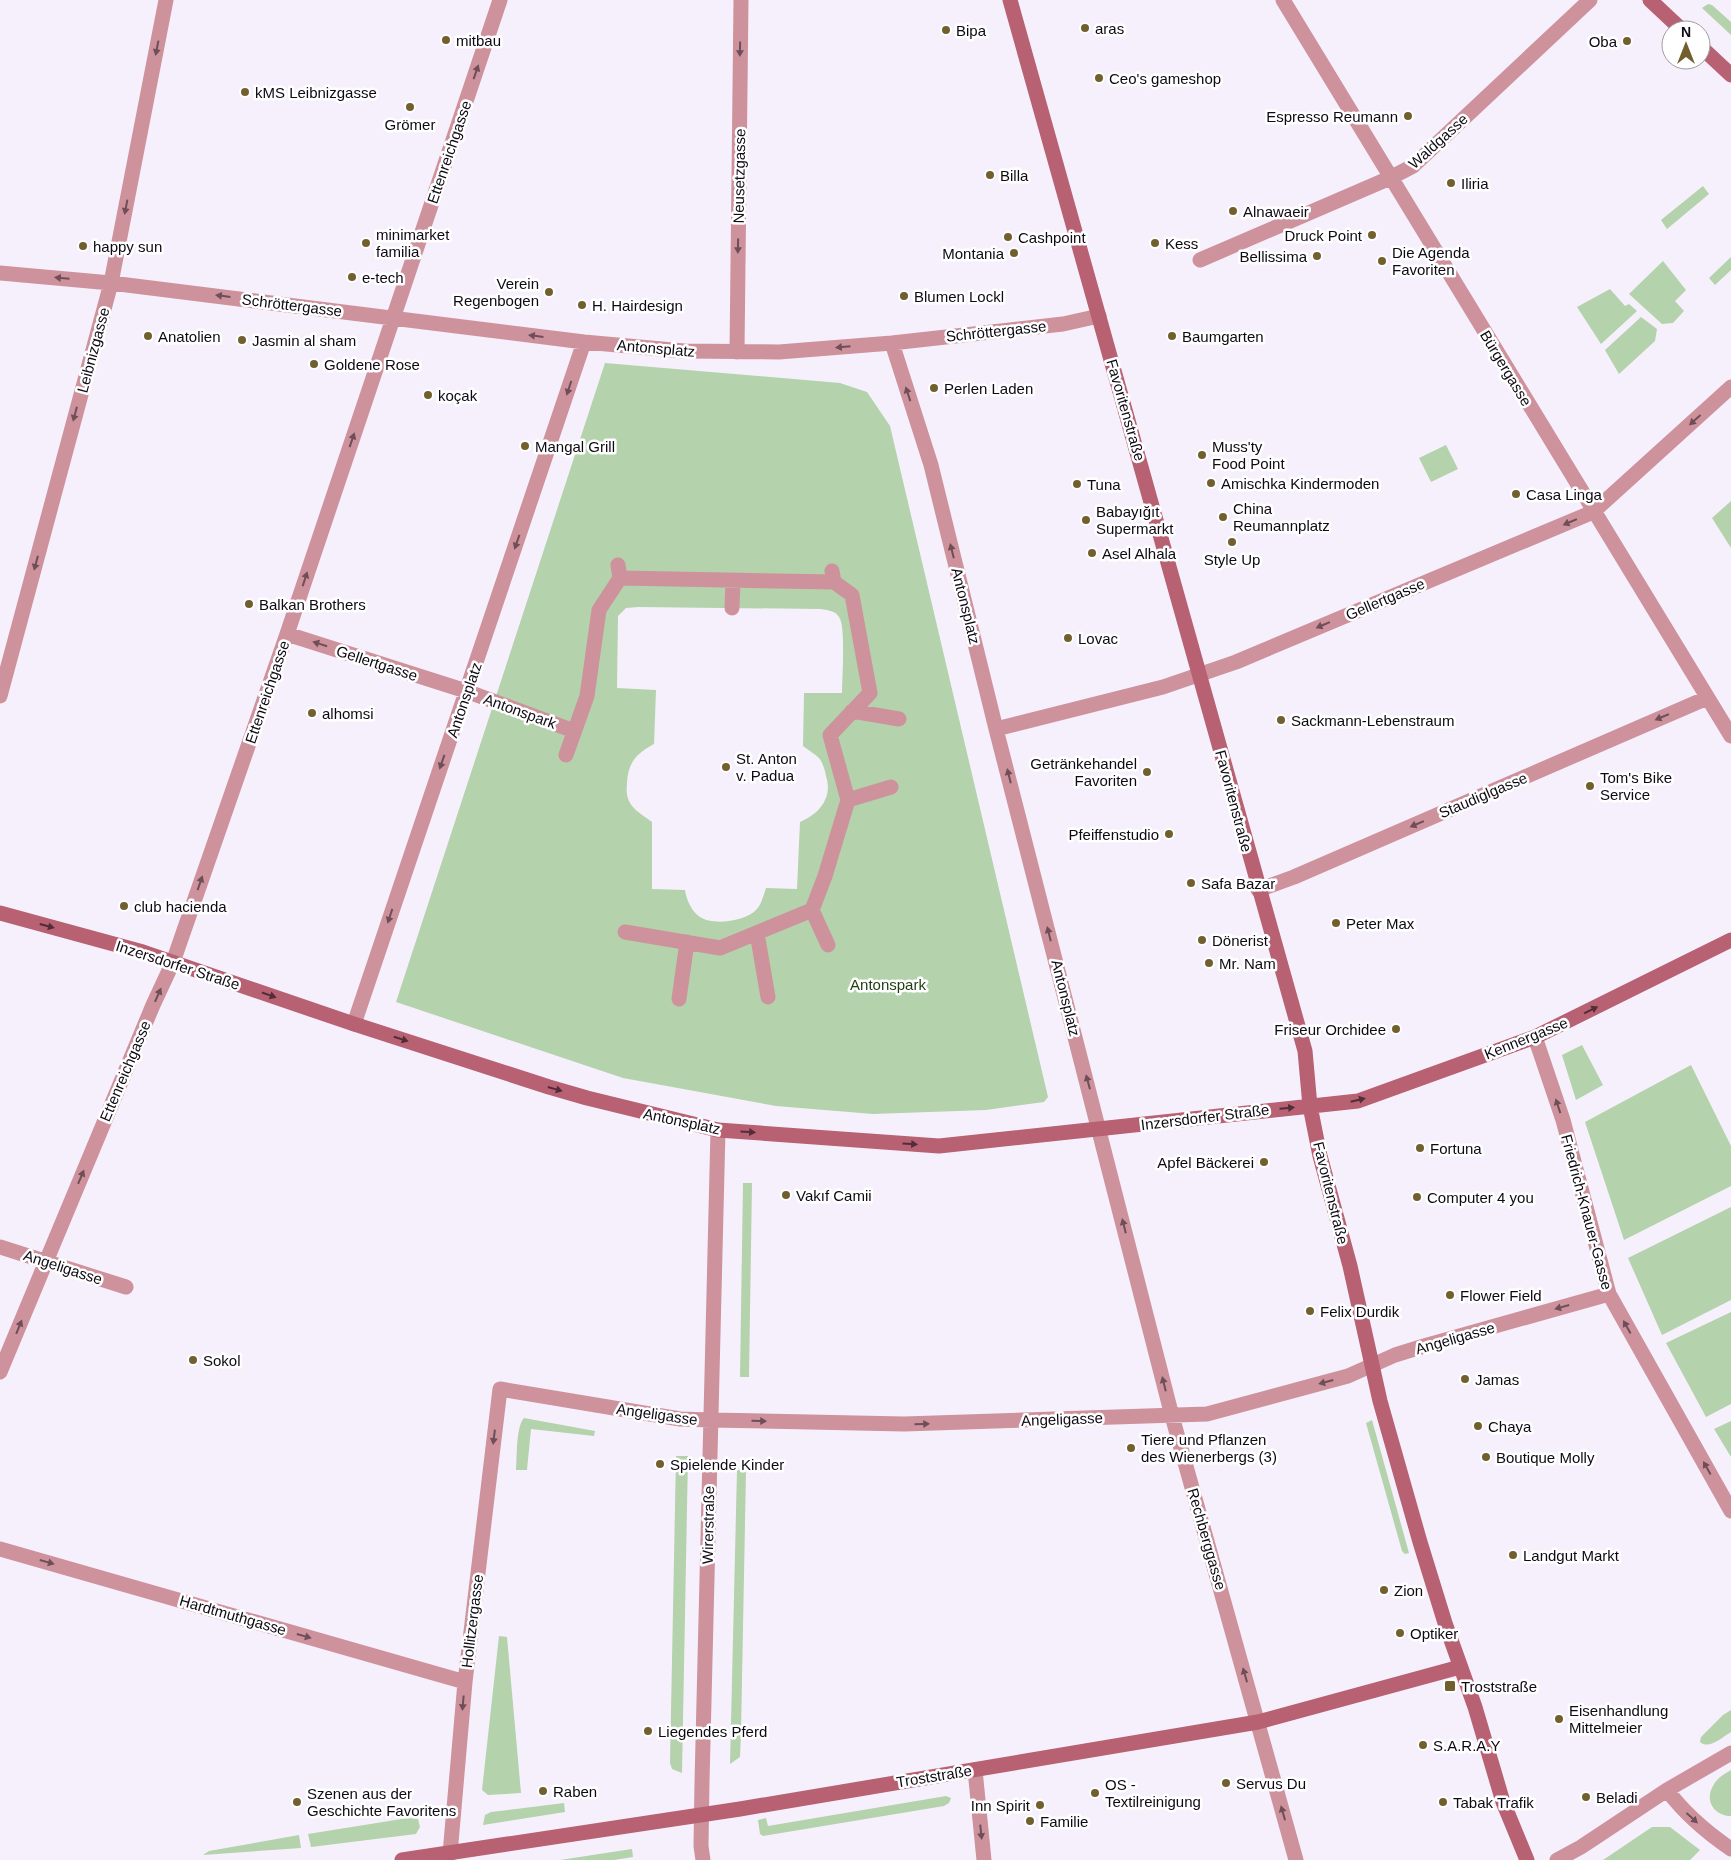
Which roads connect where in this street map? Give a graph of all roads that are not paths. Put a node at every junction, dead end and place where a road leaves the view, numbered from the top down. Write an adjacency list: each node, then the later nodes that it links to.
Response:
1 (166, 0): 14 (street, Leibnizgasse, one-way to 14)
2 (500, 0): 16 (street, Ettenreichgasse, one-way to 2)
3 (741, 0): 19 (street, Neusetzgasse, one-way to 19)
4 (1010, 0): 15 (street, Favoritenstraße)
5 (1283, 0): 11 (street, Bürgergasse)
6 (1590, 0): 11 (street, Waldgasse)
7 (1650, 0): 8 (street)
8 (1671, 20)
9 (1711, 57): 10 (street)
10 (1731, 75)
11 (1390, 178): 12 (street, Waldgasse); 21 (street, Bürgergasse)
12 (1200, 260)
13 (0, 273): 14 (street, Schröttergasse, one-way to 13)
14 (111, 283): 16 (street, Schröttergasse, one-way to 14); 27 (street, Leibnizgasse, one-way to 27)
15 (1099, 316): 18 (street, Schröttergasse); 25 (street, Favoritenstraße)
16 (393, 317): 17 (street, Schröttergasse, one-way to 16); 24 (street, Ettenreichgasse, one-way to 16)
17 (584, 342): 19 (street, Antonsplatz); 26 (street, Antonsplatz, one-way to 26)
18 (892, 342): 19 (street, Antonsplatz, one-way to 19); 31 (street, Antonsplatz, one-way to 18)
19 (737, 352)
20 (1731, 387): 21 (street, Gellertgasse, one-way to 21)
21 (1593, 512): 25 (street, Gellertgasse, one-way to 25); 28 (street, Bürgergasse)
22 (734, 580): 23 (street); 29 (street); 32 (street)
23 (732, 608)
24 (287, 634): 26 (street, Gellertgasse, one-way to 24); 45 (street, Ettenreichgasse, one-way to 24)
25 (1199, 675): 31 (street, Gellertgasse); 37 (street, Favoritenstraße)
26 (466, 691): 32 (street, Antonspark); 48 (street, Antonsplatz, one-way to 48)
27 (0, 696)
28 (1707, 698): 33 (street, Bürgergasse); 37 (street, Staudiglgasse, one-way to 37)
29 (852, 711): 30 (street); 36 (street)
30 (899, 719)
31 (996, 729): 51 (street, Antonsplatz, one-way to 31)
32 (574, 731): 34 (street)
33 (1731, 736)
34 (566, 755)
35 (891, 787): 36 (street)
36 (848, 800): 38 (street)
37 (1258, 890): 50 (street, Favoritenstraße)
38 (812, 910): 41 (street); 44 (street)
39 (0, 913): 45 (street, Inzersdorfer Straße, one-way to 45)
40 (626, 932): 43 (street)
41 (757, 933): 43 (street); 46 (street)
42 (1731, 940): 49 (street, Kennergasse, one-way to 42)
43 (687, 942): 47 (street)
44 (828, 945)
45 (173, 962): 48 (street, Inzersdorfer Straße, one-way to 48); 54 (street, Ettenreichgasse, one-way to 45)
46 (768, 996)
47 (679, 999)
48 (354, 1024): 52 (street, Antonsplatz, one-way to 52)
49 (1535, 1037): 50 (street, Kennergasse, one-way to 49); 56 (street, Friedrich-Knauer-Gasse, one-way to 49)
50 (1310, 1106): 51 (street, Inzersdorfer Straße, one-way to 50); 57 (street, Favoritenstraße)
51 (1100, 1129): 52 (street, Antonsplatz, one-way to 51); 60 (street, Rechberggasse, one-way to 51)
52 (718, 1130): 61 (street, Wirerstraße)
53 (0, 1247): 54 (street, Angeligasse)
54 (46, 1260): 55 (street, Angeligasse); 58 (street, Ettenreichgasse, one-way to 54)
55 (126, 1286)
56 (1609, 1294): 57 (street, Angeligasse, one-way to 57); 62 (street, Friedrich-Knauer-Gasse, one-way to 56)
57 (1372, 1366): 60 (street, Angeligasse, one-way to 60); 64 (street, Favoritenstraße)
58 (0, 1372)
59 (500, 1389): 61 (street, Angeligasse); 65 (street, Hollitzergasse, one-way to 65)
60 (1172, 1416): 61 (street, Angeligasse, one-way to 60); 66 (street, Rechberggasse, one-way to 60)
61 (711, 1420): 70 (street, Wirerstraße)
62 (1731, 1510)
63 (0, 1549): 65 (street, Hardtmuthgasse, one-way to 65)
64 (1460, 1666): 66 (street, Troststraße); 77 (street, Favoritenstraße)
65 (465, 1682): 72 (street, Hollitzergasse, one-way to 72)
66 (1258, 1722): 68 (street, Troststraße); 76 (street, Rechberggasse, one-way to 66)
67 (1731, 1752): 69 (street)
68 (975, 1770): 70 (street, Troststraße); 75 (street, one-way to 75)
69 (1667, 1790): 71 (street, one-way to 71); 78 (street)
70 (701, 1815): 72 (street, Troststraße); 74 (street, Wirerstraße)
71 (1731, 1849)
72 (450, 1854): 73 (street, Troststraße)
73 (402, 1860)
74 (703, 1860)
75 (984, 1860)
76 (1296, 1860)
77 (1527, 1860)
78 (1557, 1860)

